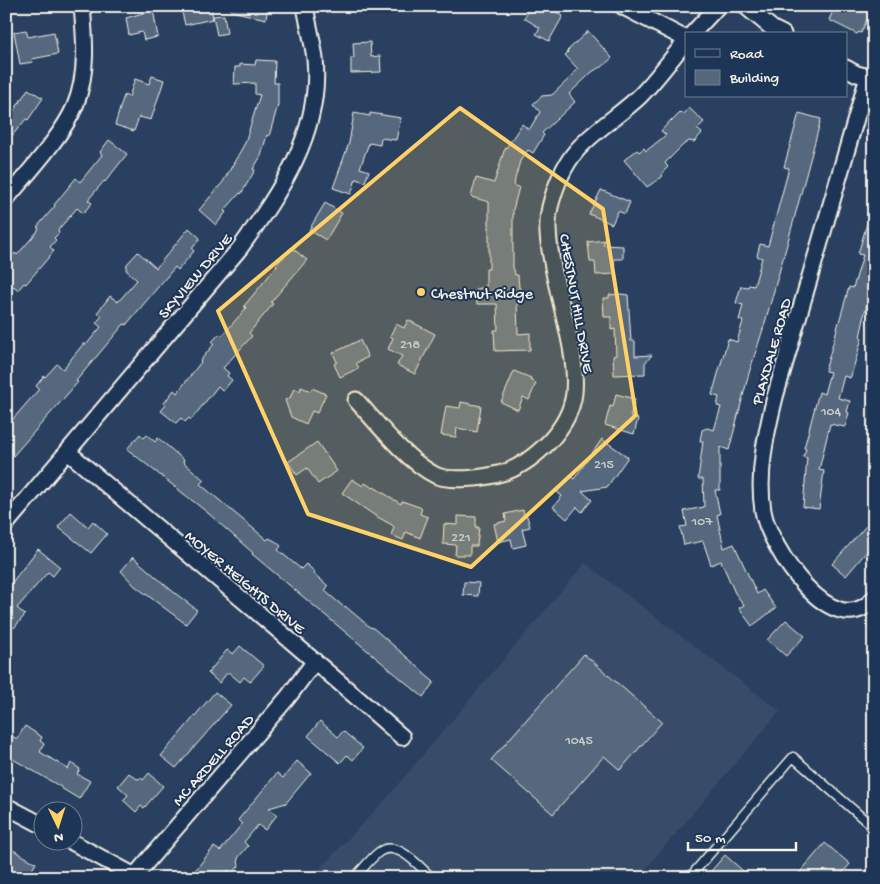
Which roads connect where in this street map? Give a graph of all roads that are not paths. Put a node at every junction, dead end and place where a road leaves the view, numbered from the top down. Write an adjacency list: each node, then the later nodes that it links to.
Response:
1 (82, 6): 12 (street)
2 (305, 6): 14 (street, SKYVIEW DRIVE)
3 (622, 6): 8 (street)
4 (718, 6): 6 (street)
5 (745, 6): 7 (street)
6 (694, 32)
7 (779, 32)
8 (685, 39)
9 (685, 41): 13 (street, CHESTNUT HILL DRIVE)
10 (848, 69): 11 (street)
11 (871, 77): 16 (street, PLAXDALE ROAD)
12 (6, 199)
13 (356, 400)
14 (68, 452): 15 (street, SKYVIEW DRIVE); 17 (street, MOYER HEIGHTS DRIVE)
15 (6, 524)
16 (874, 598)
17 (315, 661): 18 (street, MOYER HEIGHTS DRIVE); 23 (street, MC ARDELL ROAD)
18 (402, 737)
19 (6, 806): 20 (street)
20 (32, 820)
21 (874, 828): 26 (lane)
22 (82, 848): 23 (street)
23 (134, 877)
24 (354, 878): 25 (lane)
25 (432, 878)
26 (689, 878)

